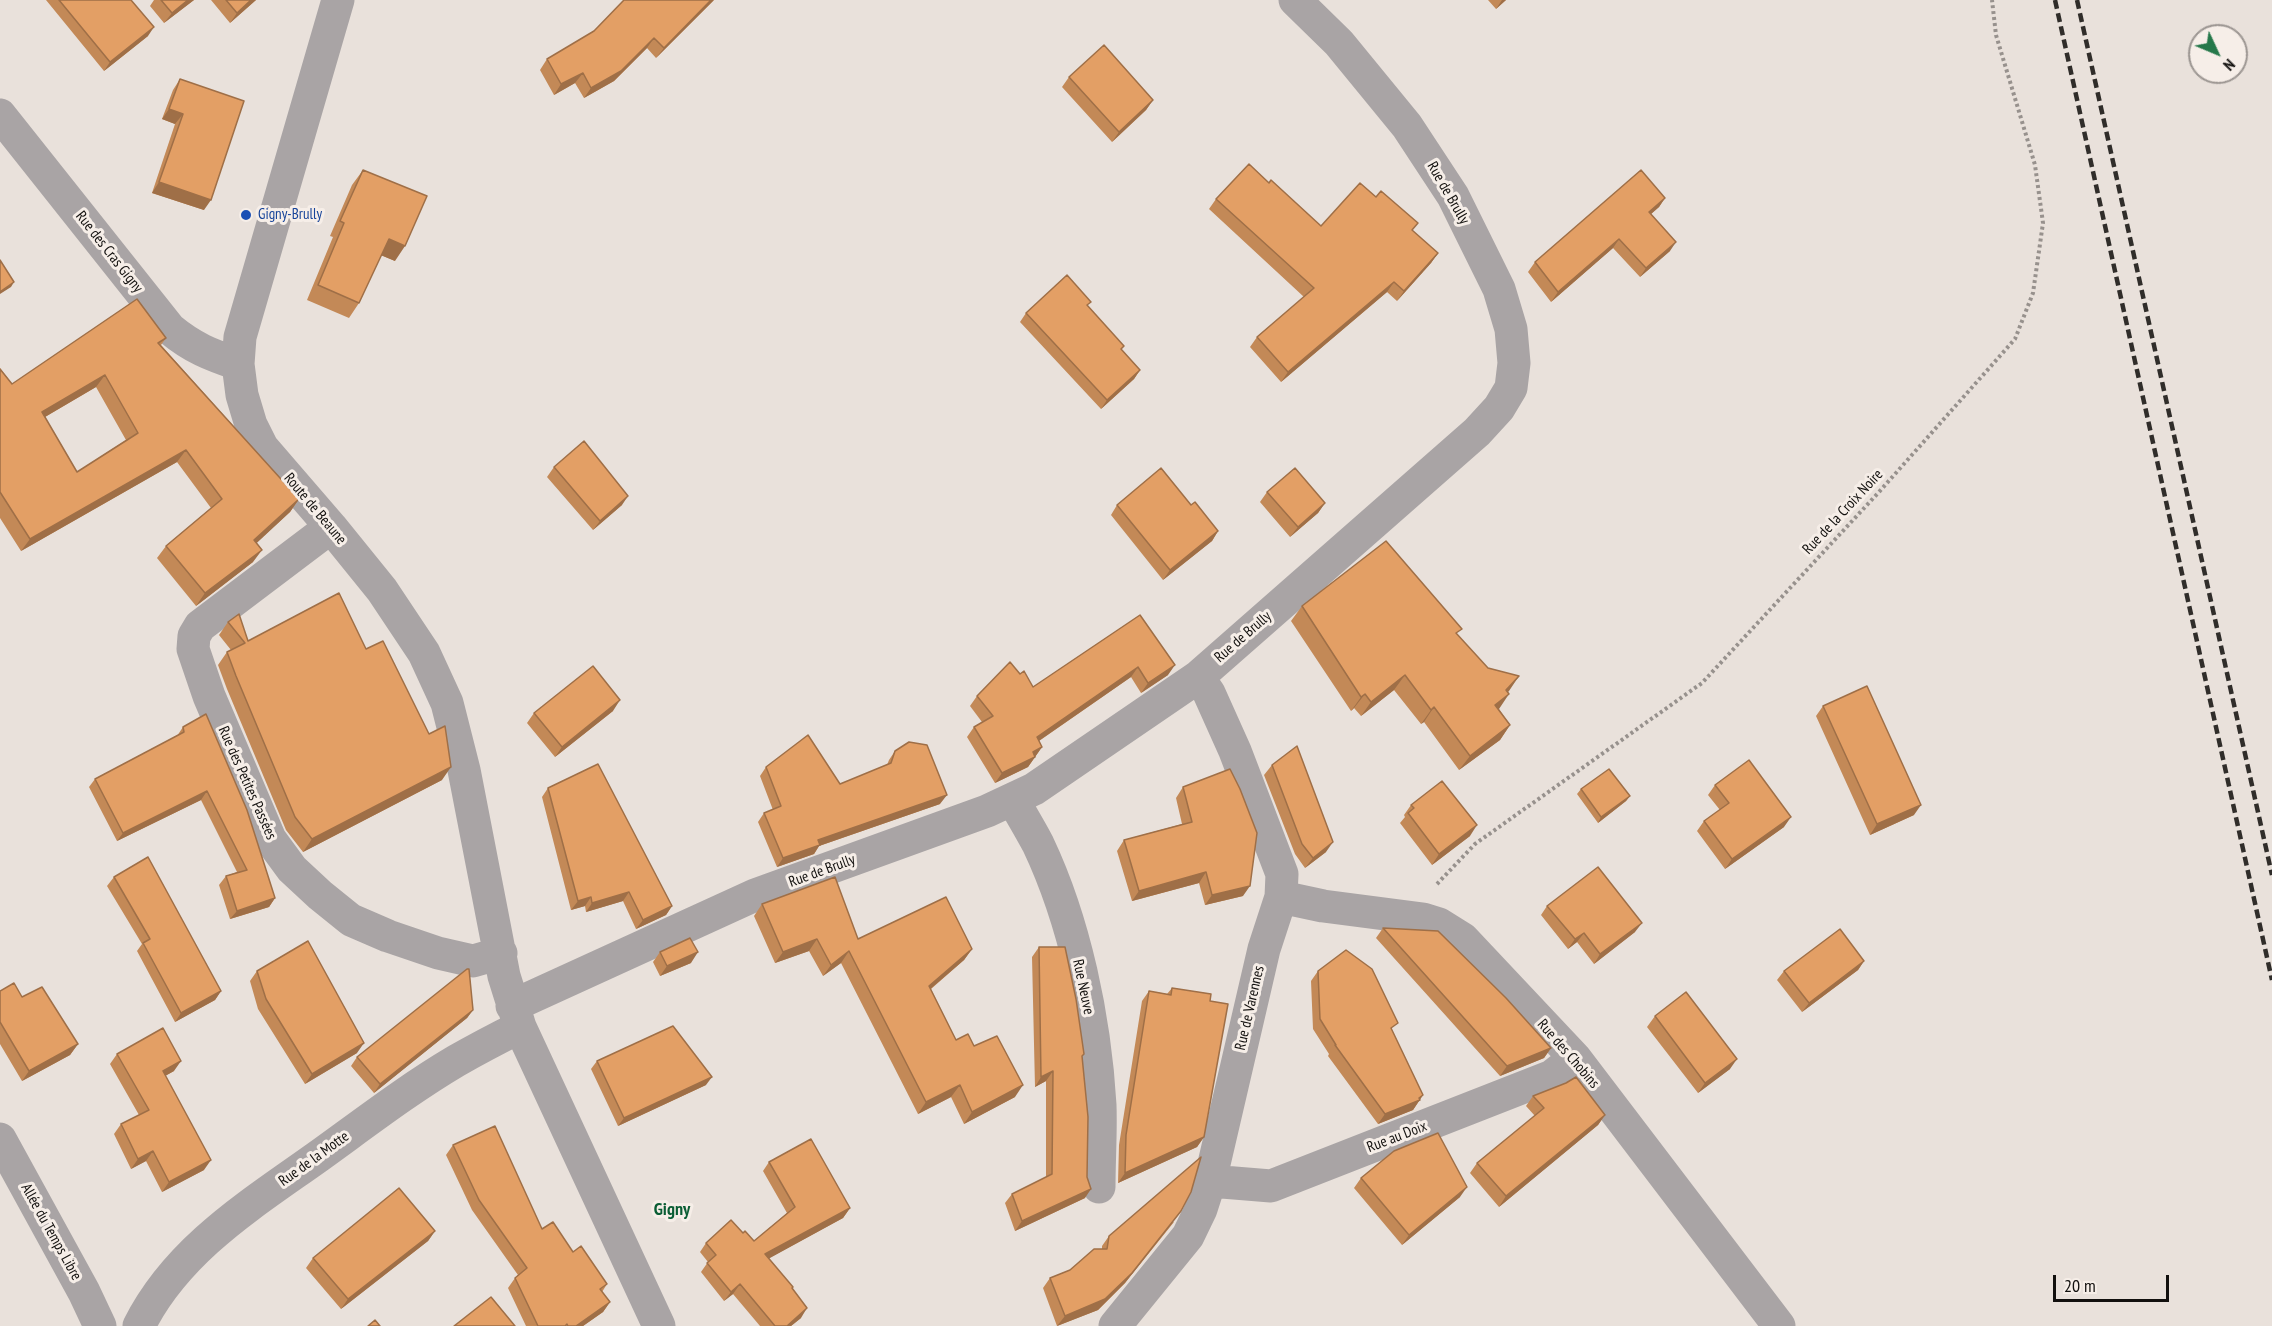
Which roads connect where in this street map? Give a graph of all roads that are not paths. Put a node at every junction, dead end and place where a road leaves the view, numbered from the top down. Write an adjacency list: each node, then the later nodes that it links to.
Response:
1 (338, 0): 4 (street, Route de Beaune)
2 (1294, 0): 6 (street, Rue de Brully)
3 (0, 115): 4 (street, Rue des Cras Gigny)
4 (238, 364): 5 (street, Route de Beaune)
5 (331, 527): 9 (street, Route de Beaune); 9 (street, Rue des Petites Passées)
6 (1198, 677): 7 (street, Rue de Brully); 8 (street, Rue de Varennes)
7 (1013, 800): 10 (street, Rue de Brully); 14 (street, Rue Neuve)
8 (1281, 897): 11 (street, Rue des Chobins); 13 (street, Rue de Varennes)
9 (501, 953): 10 (street, Route de Beaune)
10 (516, 1016): 16 (street, Rue de la Motte); 17 (street, Route de Beaune)
11 (1575, 1058): 13 (street, Rue au Doix); 19 (street, Rue des Chobins)
12 (0, 1139): 15 (street, Allée du Temps Libre)
13 (1210, 1181): 18 (street, Rue de Varennes)
14 (1099, 1187)
15 (100, 1326)
16 (139, 1326)
17 (659, 1326)
18 (1115, 1326)
19 (1779, 1326)

